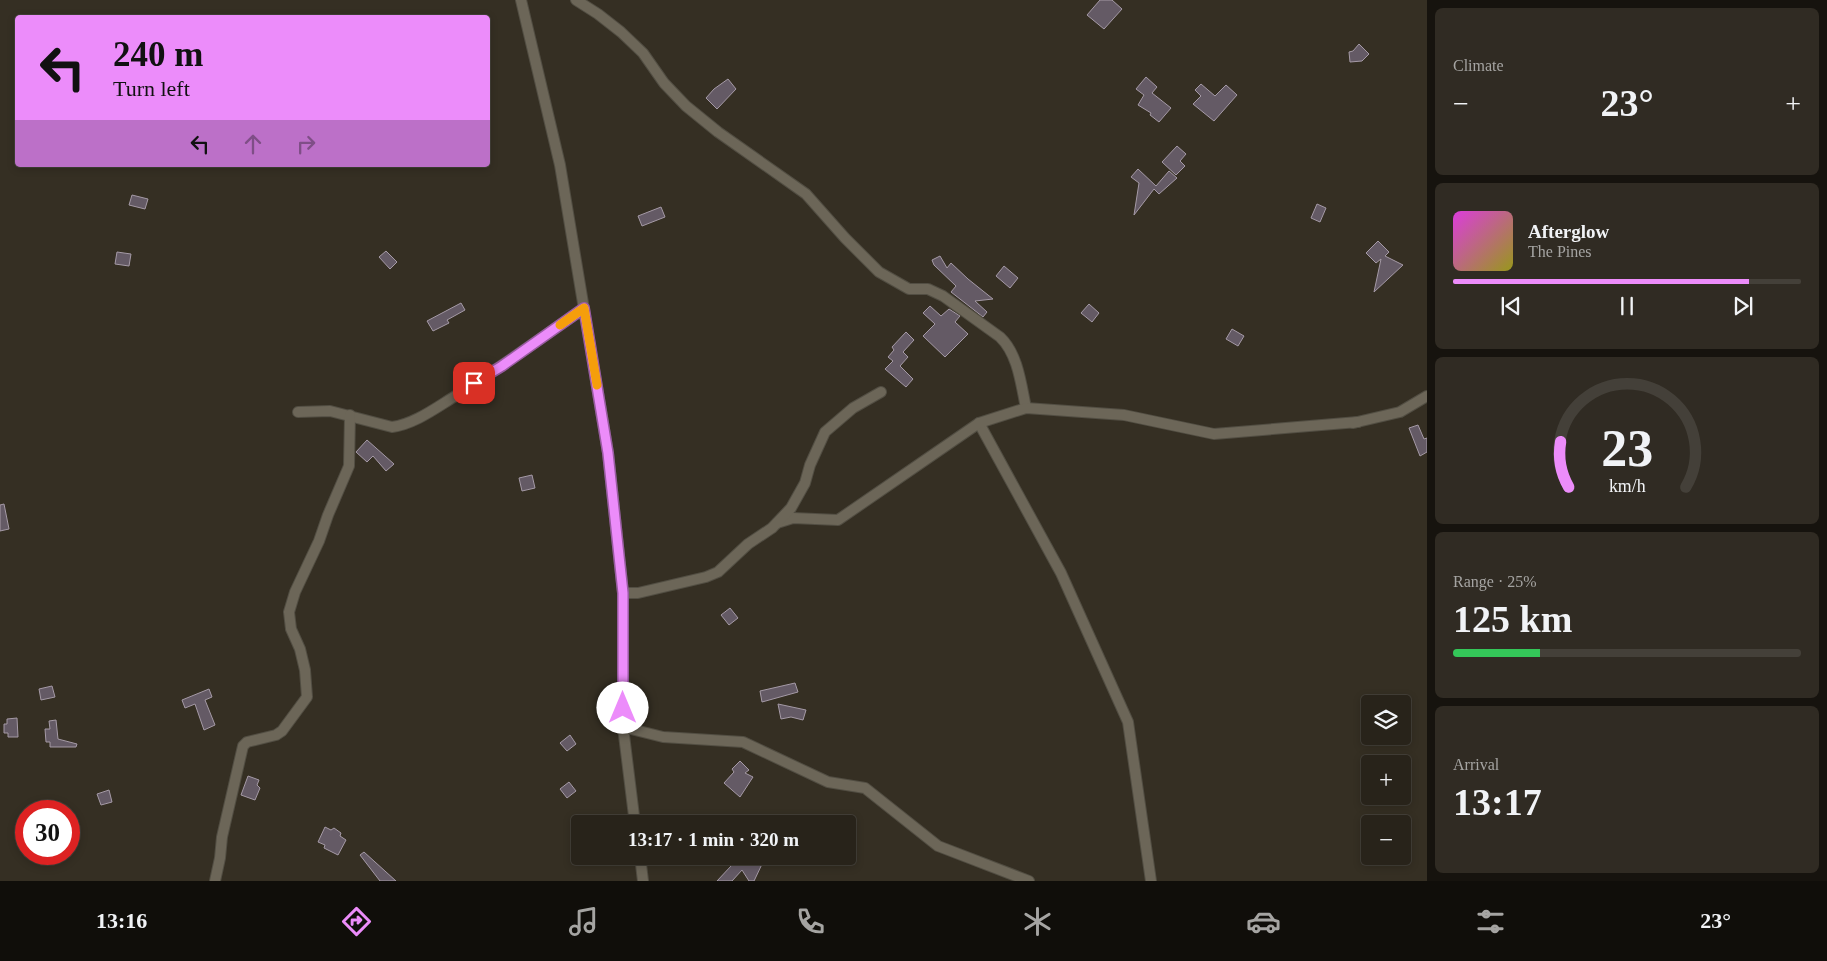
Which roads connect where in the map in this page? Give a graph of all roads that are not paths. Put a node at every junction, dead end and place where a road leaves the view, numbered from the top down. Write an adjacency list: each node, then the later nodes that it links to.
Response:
1 (521, 0): 3 (street)
2 (576, 0): 6 (street)
3 (584, 308): 8 (street); 13 (street)
4 (881, 392): 12 (street)
5 (1427, 396): 9 (street)
6 (1026, 408): 9 (street); 10 (street)
7 (298, 412): 8 (street)
8 (350, 416): 17 (street)
9 (1358, 422): 11 (street)
10 (979, 423): 12 (street); 20 (street)
11 (1300, 432)
12 (777, 523): 13 (street)
13 (623, 593): 14 (street)
14 (623, 727): 15 (street); 19 (street)
15 (634, 815)
16 (641, 865): 18 (street)
17 (215, 881)
18 (643, 881)
19 (1030, 881)
20 (1151, 881)

